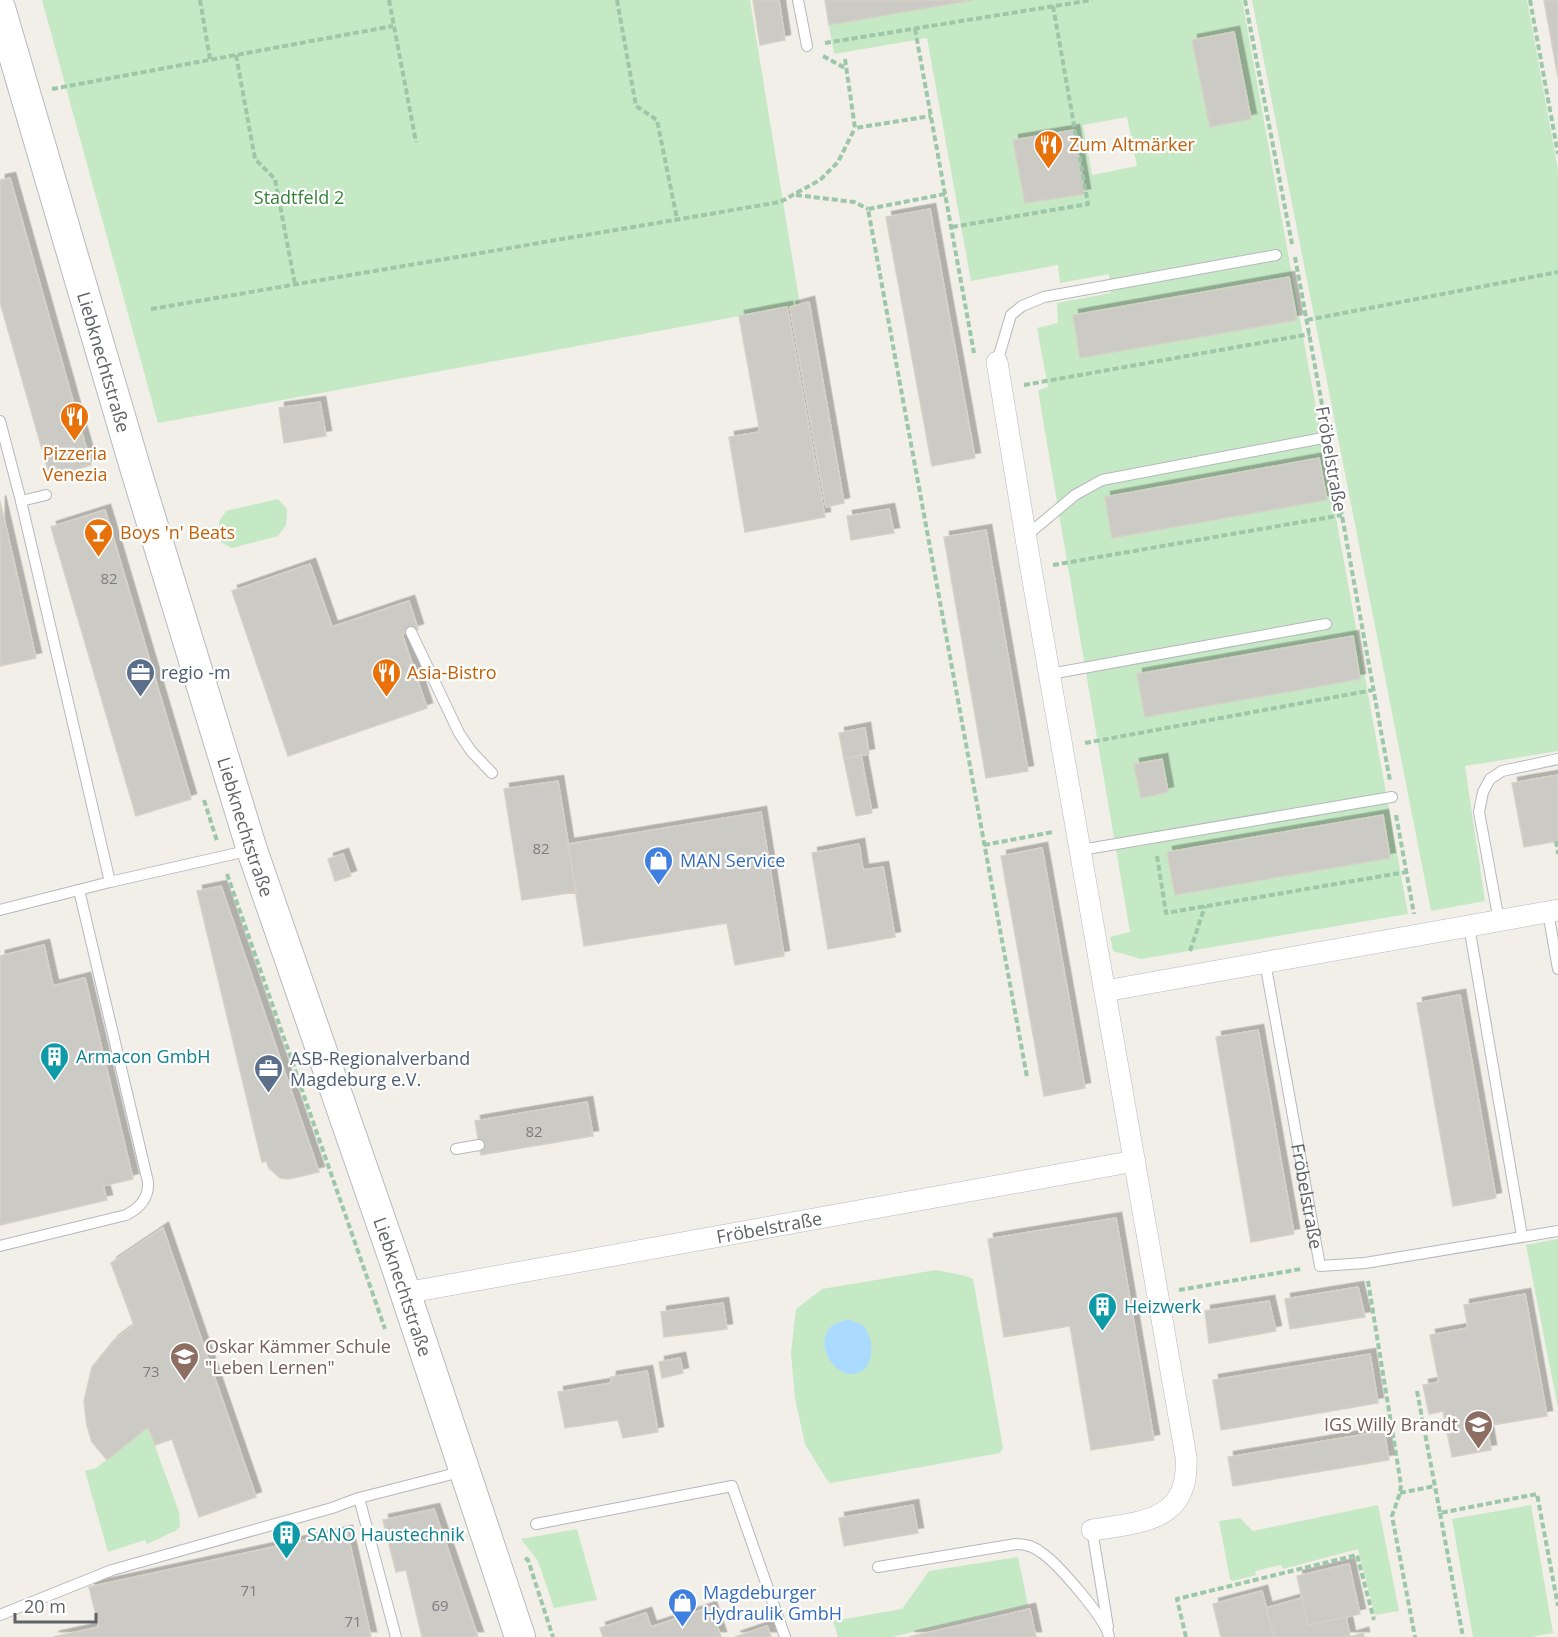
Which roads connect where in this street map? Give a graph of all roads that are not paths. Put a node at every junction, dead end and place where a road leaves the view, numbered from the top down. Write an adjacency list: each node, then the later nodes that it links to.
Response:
1 (798, 0): 3 (lane)
2 (0, 8): 17 (street, Liebknechtstraße)
3 (807, 46)
4 (1276, 255): 5 (lane)
5 (998, 362): 10 (street)
6 (0, 421): 9 (lane)
7 (1328, 437): 10 (lane)
8 (46, 495): 9 (lane)
9 (21, 501): 19 (lane)
10 (1026, 536): 13 (street)
11 (1326, 624): 13 (lane)
12 (411, 632): 15 (lane)
13 (1050, 674): 18 (street)
14 (1558, 759): 23 (lane)
15 (492, 773)
16 (1392, 797): 18 (lane)
17 (252, 850): 19 (lane); 34 (street, Liebknechtstraße)
18 (1082, 850): 27 (street)
19 (110, 882): 20 (lane)
20 (79, 890): 21 (lane); 33 (lane)
21 (0, 910)
22 (1553, 911): 23 (street); 26 (lane)
23 (1500, 921): 24 (street)
24 (1469, 926): 25 (street); 32 (lane)
25 (1265, 962): 27 (street); 32 (lane, Fröbelstraße)
26 (1558, 969)
27 (1105, 991): 30 (street)
28 (479, 1145): 29 (lane)
29 (456, 1149)
30 (1135, 1161): 34 (street, Fröbelstraße); 38 (street)
31 (1558, 1231): 32 (lane, Fröbelstraße)
32 (1522, 1236)
33 (0, 1246)
34 (405, 1293): 35 (street, Liebknechtstraße)
35 (465, 1470): 36 (lane); 43 (street, Liebknechtstraße)
36 (359, 1498): 40 (lane); 42 (lane)
37 (536, 1524): 44 (lane)
38 (1092, 1530): 41 (lane)
39 (878, 1567): 41 (lane)
40 (0, 1615)
41 (1109, 1634)
42 (396, 1637)
43 (520, 1637)
44 (785, 1637)

